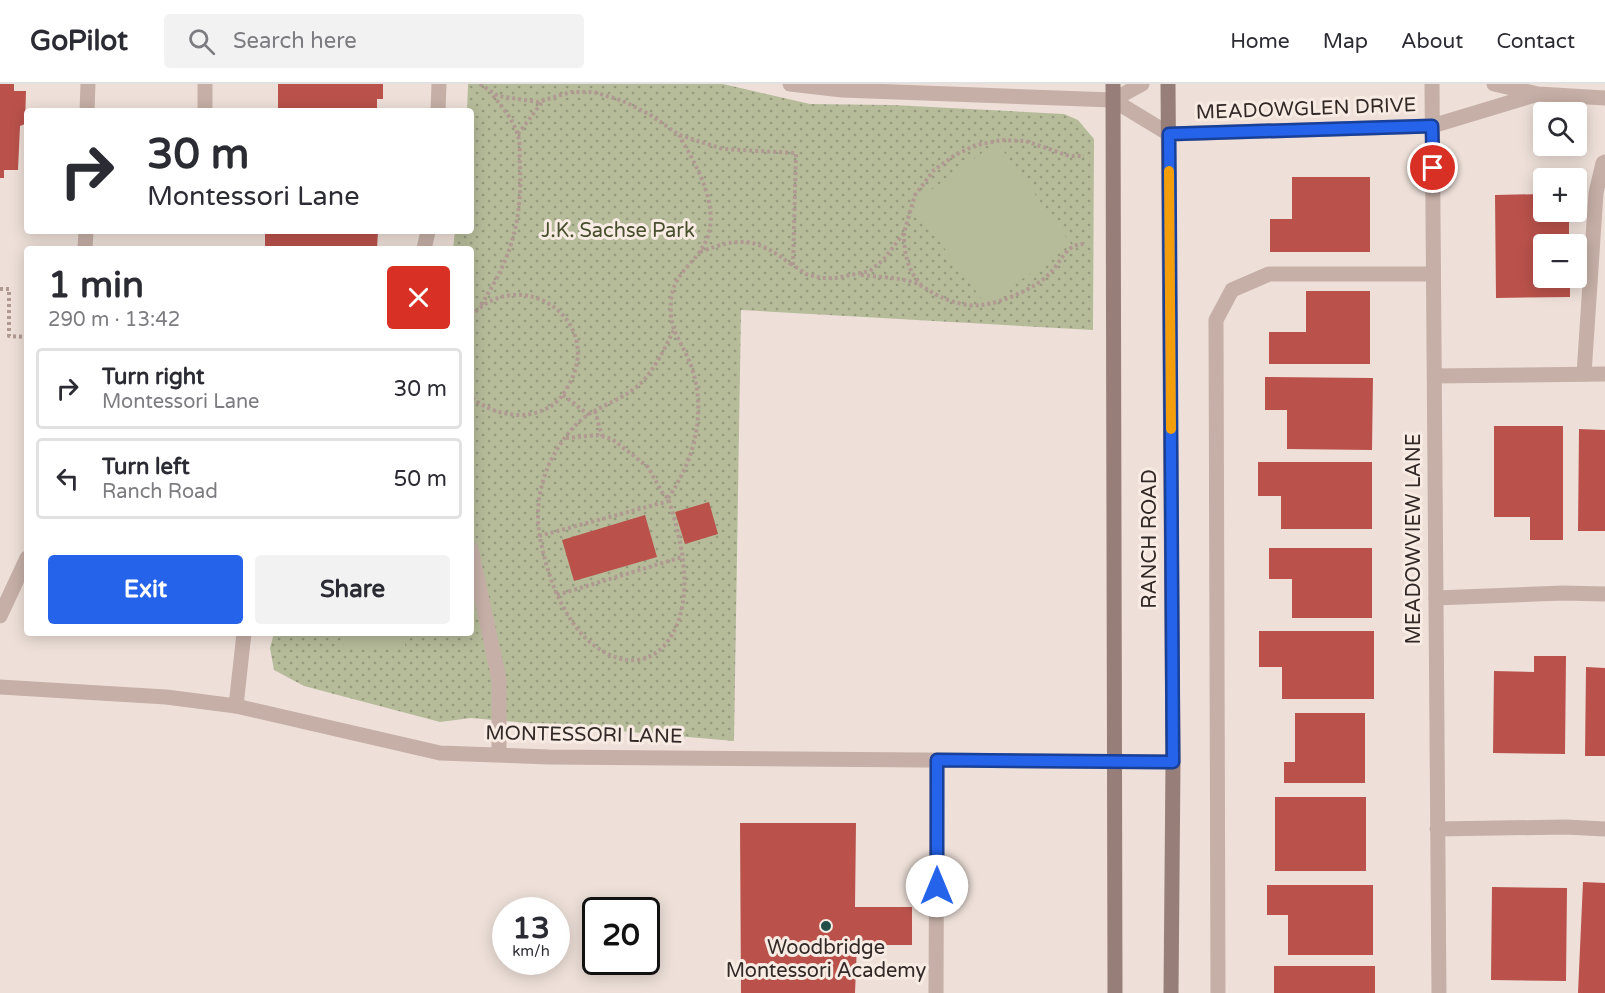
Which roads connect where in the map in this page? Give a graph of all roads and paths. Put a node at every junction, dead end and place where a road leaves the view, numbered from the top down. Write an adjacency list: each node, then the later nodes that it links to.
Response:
1 (88, 84): 17 (street)
2 (206, 84): 18 (street)
3 (440, 84): 19 (street)
4 (480, 84): 12 (path)
5 (790, 84): 11 (street)
6 (1113, 84): 15 (main road, RANCH ROAD)
7 (1142, 84): 15 (street)
8 (1168, 84): 22 (main road, RANCH ROAD)
9 (1432, 84): 20 (street, MEADOWVIEW LANE)
10 (1494, 84): 13 (street, MEADOWGLEN DRIVE)
11 (842, 87): 15 (street)
12 (490, 92): 16 (path); 21 (path)
13 (1538, 94): 14 (street, MEADOWGLEN DRIVE); 20 (street, MEADOWGLEN DRIVE)
14 (1605, 98)
15 (1113, 100): 22 (street, MEADOWGLEN DRIVE); 61 (main road, RANCH ROAD)
16 (543, 101): 21 (path); 23 (path)
17 (87, 108)
18 (205, 108)
19 (438, 108)
20 (1432, 126): 22 (street, MEADOWGLEN DRIVE); 30 (street, MEADOWVIEW LANE)
21 (518, 134): 34 (path)
22 (1169, 134): 62 (main road, RANCH ROAD)
23 (679, 135): 28 (path); 29 (path)
24 (1084, 156): 26 (path)
25 (1605, 162): 38 (street)
26 (904, 232): 31 (path); 32 (path)
27 (1085, 244): 32 (path)
28 (699, 253): 29 (path); 36 (path)
29 (793, 265): 31 (path)
30 (1433, 274): 40 (street, MEADOWVIEW LANE); 68 (street)
31 (857, 275): 32 (path)
32 (924, 287)
33 (0, 289): 37 (path)
34 (480, 306): 35 (path); 41 (path)
35 (474, 313)
36 (674, 330): 43 (path); 47 (path)
37 (24, 337)
38 (1584, 374): 39 (street); 40 (street)
39 (1605, 374)
40 (1434, 376): 54 (street, MEADOWVIEW LANE)
41 (563, 394): 42 (path); 44 (path)
42 (474, 400)
43 (595, 411): 44 (path); 45 (path)
44 (589, 415): 46 (path)
45 (602, 436): 46 (path); 47 (path)
46 (566, 438): 48 (path)
47 (668, 500): 48 (path); 49 (path)
48 (539, 536): 53 (path)
49 (682, 557): 53 (path); 53 (path)
50 (474, 563): 59 (street)
51 (24, 564): 55 (street)
52 (1605, 594): 54 (street)
53 (557, 595)
54 (1436, 598): 63 (street, MEADOWVIEW LANE)
55 (0, 616)
56 (244, 636): 58 (street)
57 (0, 687): 58 (street, MONTESSORI LANE)
58 (236, 706): 59 (street, MONTESSORI LANE)
59 (499, 755): 60 (street, MONTESSORI LANE)
60 (937, 760): 61 (street, MONTESSORI LANE); 65 (street)
61 (1114, 762): 62 (street, MONTESSORI LANE); 66 (main road, RANCH ROAD)
62 (1173, 762): 67 (main road, RANCH ROAD)
63 (1437, 829): 64 (street); 69 (street, MEADOWVIEW LANE)
64 (1605, 829)
65 (936, 993)
66 (1115, 993)
67 (1172, 993)
68 (1218, 993)
69 (1439, 993)

